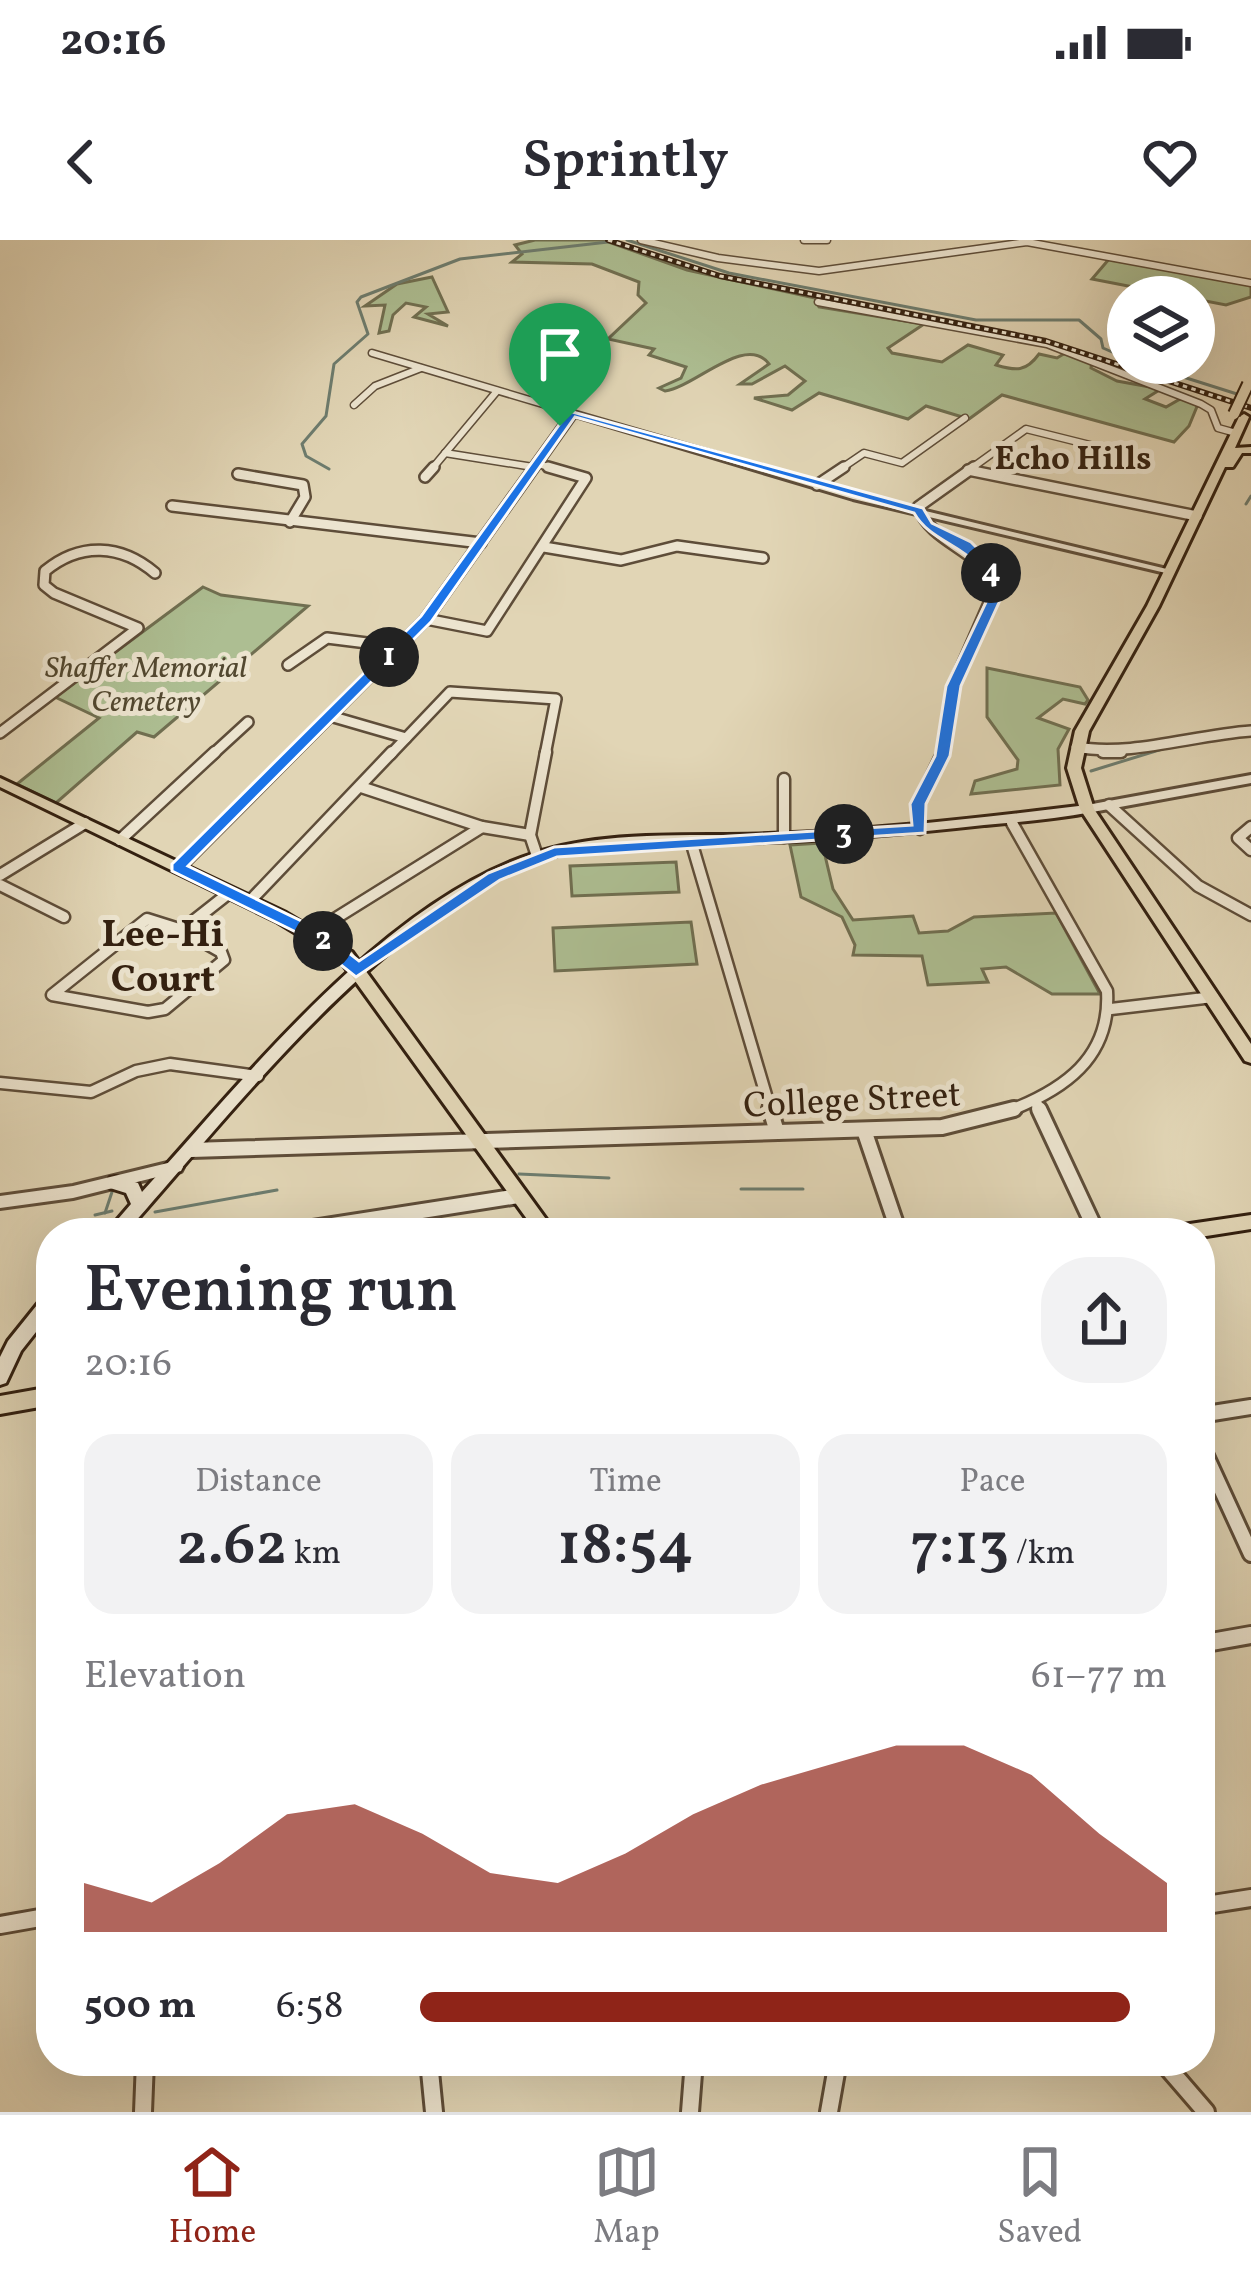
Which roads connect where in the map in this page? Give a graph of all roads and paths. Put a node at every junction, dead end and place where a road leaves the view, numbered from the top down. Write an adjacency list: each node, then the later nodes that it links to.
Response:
1 (641, 240): 4 (street)
2 (804, 240): 3 (street)
3 (827, 240)
4 (1251, 283)
5 (818, 302): 15 (street)
6 (372, 353): 7 (street)
7 (422, 368): 9 (street); 11 (street)
8 (1250, 381): 13 (main road, bridge)
9 (497, 391): 12 (street); 18 (street)
10 (1251, 402): 13 (main road)
11 (354, 405)
12 (573, 413): 20 (street); 25 (street)
13 (1239, 415): 15 (main road)
14 (965, 418): 25 (street)
15 (1231, 432): 16 (street); 23 (main road); 28 (main road)
16 (1251, 440)
17 (1251, 450): 23 (main road)
18 (445, 453): 20 (street); 24 (street)
19 (1126, 454): 21 (street)
20 (534, 465): 30 (street); 31 (street)
21 (968, 470): 27 (street); 28 (street)
22 (238, 474): 29 (street)
23 (1216, 476): 28 (main road)
24 (425, 477)
25 (817, 485): 27 (street)
26 (172, 506): 29 (street)
27 (919, 510): 33 (street); 54 (street)
28 (1191, 514): 33 (main road)
29 (290, 522): 30 (street)
30 (481, 543): 35 (street)
31 (544, 547): 32 (street); 35 (street)
32 (764, 559)
33 (1164, 569): 43 (main road)
34 (155, 573): 41 (street)
35 (426, 619): 36 (street)
36 (399, 647): 37 (street); 38 (street)
37 (288, 665)
38 (330, 716): 42 (street); 62 (street)
39 (248, 722): 57 (street)
40 (1251, 731): 43 (street)
41 (0, 733)
42 (406, 737): 47 (street); 55 (street)
43 (1076, 747): 49 (main road)
44 (1251, 778): 48 (street)
45 (784, 779): 56 (street)
46 (1, 784): 50 (main road)
47 (361, 787): 52 (street); 66 (street)
48 (1109, 805): 49 (street); 67 (street)
49 (1087, 809): 51 (main road); 72 (main road)
50 (80, 820): 57 (main road); 61 (street); 63 (street)
51 (1012, 823): 54 (main road); 73 (street)
52 (482, 827): 55 (street); 70 (street)
53 (1251, 827): 59 (street)
54 (920, 829): 56 (main road)
55 (530, 835): 60 (street)
56 (784, 837): 58 (main road)
57 (120, 840): 62 (main road)
58 (691, 841): 60 (main road); 79 (street)
59 (1251, 850)
60 (538, 856): 71 (main road)
61 (0, 866)
62 (178, 868): 65 (main road)
63 (0, 875)
64 (0, 885): 68 (street)
65 (229, 893): 66 (main road); 69 (street)
66 (249, 902): 70 (main road)
67 (1251, 915)
68 (64, 916)
69 (182, 930): 69 (street)
70 (312, 933): 71 (main road)
71 (356, 971): 75 (main road); 80 (main road)
72 (1213, 997): 73 (street); 74 (main road)
73 (1111, 1009): 77 (street, College Street)
74 (1251, 1057)
75 (258, 1076): 76 (street); 81 (main road)
76 (0, 1083)
77 (1036, 1102): 78 (street, College Street); 91 (street)
78 (864, 1130): 79 (street, College Street); 90 (street)
79 (778, 1132): 80 (street, College Street)
80 (476, 1140): 81 (street, College Street); 84 (main road)
81 (191, 1150): 82 (main road)
82 (176, 1167): 83 (street); 86 (main road)
83 (116, 1183): 85 (street); 86 (main road)
84 (518, 1196): 88 (street); 89 (main road)
85 (0, 1202)
86 (140, 1205): 87 (main road)
87 (128, 1218)
88 (377, 1218)
89 (535, 1218)
90 (894, 1218)
91 (1090, 1218)
92 (1251, 1222): 93 (main road)
93 (1215, 1227)
94 (36, 1319): 95 (main road)
95 (0, 1377)
96 (36, 1399): 97 (main road)
97 (0, 1405)
98 (1251, 1407): 99 (street)
99 (1215, 1413)
100 (1215, 1476): 101 (street)
101 (1251, 1554)
102 (1251, 1635): 103 (street)
103 (1215, 1641)
104 (1251, 1898): 105 (street)
105 (1215, 1904)
106 (36, 1918): 107 (street)
107 (0, 1924)
108 (144, 2076): 113 (street)
109 (430, 2076): 114 (street)
110 (693, 2076): 115 (street)
111 (836, 2076): 116 (street)
112 (1175, 2076): 117 (street)
113 (143, 2112)
114 (434, 2112)
115 (690, 2112)
116 (830, 2112)
117 (1206, 2112)

